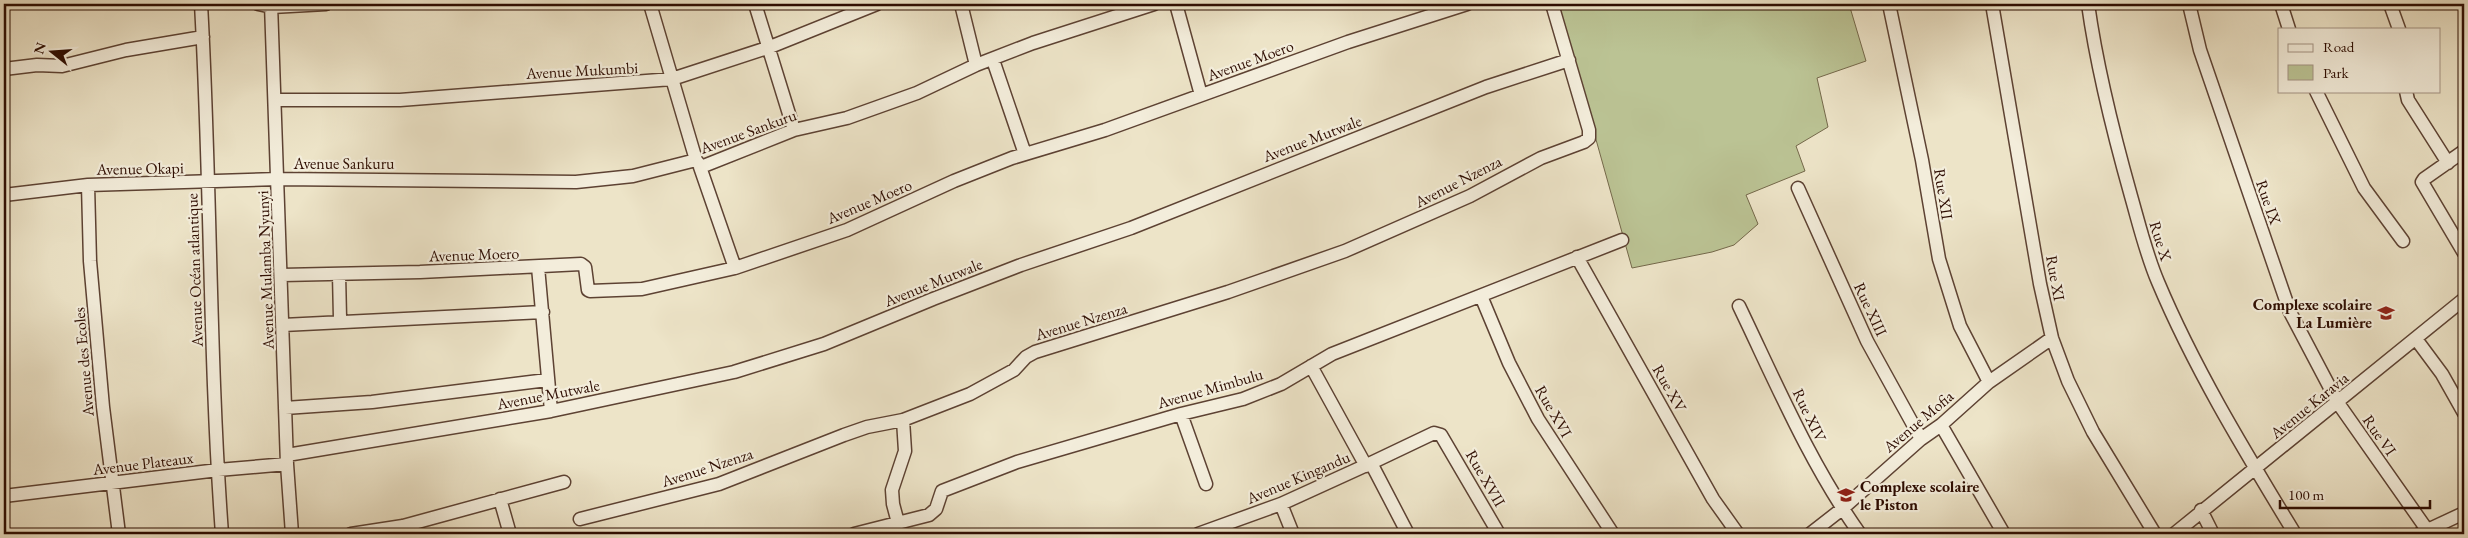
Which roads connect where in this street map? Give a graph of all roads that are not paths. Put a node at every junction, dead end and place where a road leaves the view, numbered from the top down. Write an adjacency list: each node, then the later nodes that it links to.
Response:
1 (201, 4): 21 (street, Avenue Océan atlantique)
2 (258, 4): 18 (street)
3 (326, 4): 18 (street)
4 (650, 4): 27 (street)
5 (755, 4): 22 (street)
6 (878, 4): 22 (street, Avenue Mukumbi)
7 (961, 4): 25 (street)
8 (1154, 4): 23 (street, Avenue Sankuru)
9 (1176, 4): 30 (street)
10 (1467, 4): 30 (street, Avenue Moero)
11 (1552, 4): 24 (street)
12 (1889, 4): 60 (street, Rue XII)
13 (1992, 4): 56 (street, Rue XI)
14 (2088, 4): 71 (street, Rue X)
15 (2189, 4): 61 (street, Rue IX)
16 (2281, 4): 19 (street)
17 (2390, 4): 20 (street)
18 (272, 5): 31 (street, Avenue Mulamba Nyunyi)
19 (2289, 28)
20 (2399, 28)
21 (203, 37): 26 (street); 38 (street, Avenue Océan atlantique)
22 (770, 47): 27 (street, Avenue Mukumbi); 32 (street)
23 (992, 60): 25 (street, Avenue Sankuru); 34 (street)
24 (1568, 60): 63 (street, Avenue Mutwale); 66 (street, Avenue Nzenza)
25 (976, 65): 32 (street, Avenue Sankuru)
26 (4, 69)
27 (672, 79): 31 (street, Avenue Mukumbi); 35 (street)
28 (2316, 92): 43 (street)
29 (2406, 92): 36 (street)
30 (1201, 95): 34 (street, Avenue Moero)
31 (275, 100): 37 (street, Avenue Mulamba Nyunyi)
32 (794, 130): 35 (street, Avenue Sankuru)
33 (2464, 151): 36 (street)
34 (1025, 154): 47 (street, Avenue Moero)
35 (698, 163): 37 (street, Avenue Sankuru); 47 (street)
36 (2448, 163): 44 (street)
37 (278, 179): 38 (street, Avenue Okapi); 49 (street, Avenue Mulamba Nyunyi)
38 (207, 183): 39 (street, Avenue Okapi); 72 (street, Avenue Océan atlantique)
39 (88, 185): 41 (street, Avenue Okapi); 74 (street, Avenue des Ecoles)
40 (1798, 188): 68 (street, Rue XIII)
41 (4, 195)
42 (1622, 240): 45 (street, Avenue Mimbulu)
43 (2403, 241)
44 (2464, 253)
45 (1577, 257): 50 (street, Avenue Mimbulu); 96 (street, Rue XV)
46 (538, 267): 47 (street, Avenue Moero); 48 (street, Avenue Moero); 53 (street)
47 (735, 268)
48 (340, 274): 49 (street, Avenue Moero); 54 (street)
49 (282, 275): 55 (street, Avenue Mulamba Nyunyi)
50 (1481, 296): 58 (street, Avenue Mimbulu); 95 (street, Rue XVI)
51 (2464, 299): 57 (street, Avenue Karavia)
52 (1739, 306): 79 (street, Rue XIV)
53 (542, 312): 54 (street); 59 (street)
54 (343, 322): 55 (street)
55 (283, 325): 62 (street, Avenue Mulamba Nyunyi)
56 (2052, 338): 60 (street, Avenue Mofia); 100 (street, Rue XI)
57 (2416, 339): 61 (street, Avenue Karavia); 64 (street)
58 (1311, 366): 65 (street, Avenue Mimbulu); 70 (street)
59 (547, 380): 62 (street); 63 (street)
60 (1988, 382): 67 (street, Avenue Mofia)
61 (2338, 403): 71 (street, Avenue Karavia); 84 (street, Rue VI)
62 (285, 408): 69 (street, Avenue Mulamba Nyunyi)
63 (551, 411): 69 (street, Avenue Mutwale)
64 (2464, 413)
65 (1182, 414): 75 (street); 83 (street, Avenue Mimbulu)
66 (903, 420): 82 (street, Avenue Nzenza); 83 (street)
67 (1941, 425): 68 (street, Avenue Mofia); 99 (street)
68 (1921, 439): 79 (street, Avenue Mofia)
69 (287, 460): 72 (street, Avenue Plateaux); 87 (street, Avenue Mulamba Nyunyi)
70 (1368, 464): 78 (street, Avenue Kingandu); 93 (street, Avenue Kingandu); 94 (street, Rue XVII)
71 (2255, 468): 80 (street, Avenue Karavia); 103 (street, Rue X)
72 (218, 470): 74 (street, Avenue Plateaux); 86 (street, Avenue Océan atlantique)
73 (564, 482): 77 (street)
74 (113, 483): 76 (street, Avenue Plateaux); 85 (street, Avenue des Ecoles)
75 (1206, 484)
76 (4, 496)
77 (500, 499): 88 (street); 89 (street)
78 (1281, 504): 91 (street, Avenue Kingandu); 92 (street)
79 (1842, 509): 97 (street, Avenue Mofia); 98 (street, Rue XIV)
80 (2201, 510): 101 (street, Avenue Karavia); 102 (street)
81 (2464, 513): 84 (street)
82 (580, 519)
83 (899, 529): 90 (street, Avenue Mimbulu)
84 (2426, 533)
85 (119, 534)
86 (222, 534)
87 (292, 534)
88 (351, 534)
89 (510, 534)
90 (854, 534)
91 (1198, 534)
92 (1293, 534)
93 (1408, 534)
94 (1499, 534)
95 (1613, 534)
96 (1738, 534)
97 (1810, 534)
98 (1860, 534)
99 (2004, 534)
100 (2155, 534)
101 (2174, 534)
102 (2213, 534)
103 (2295, 534)

